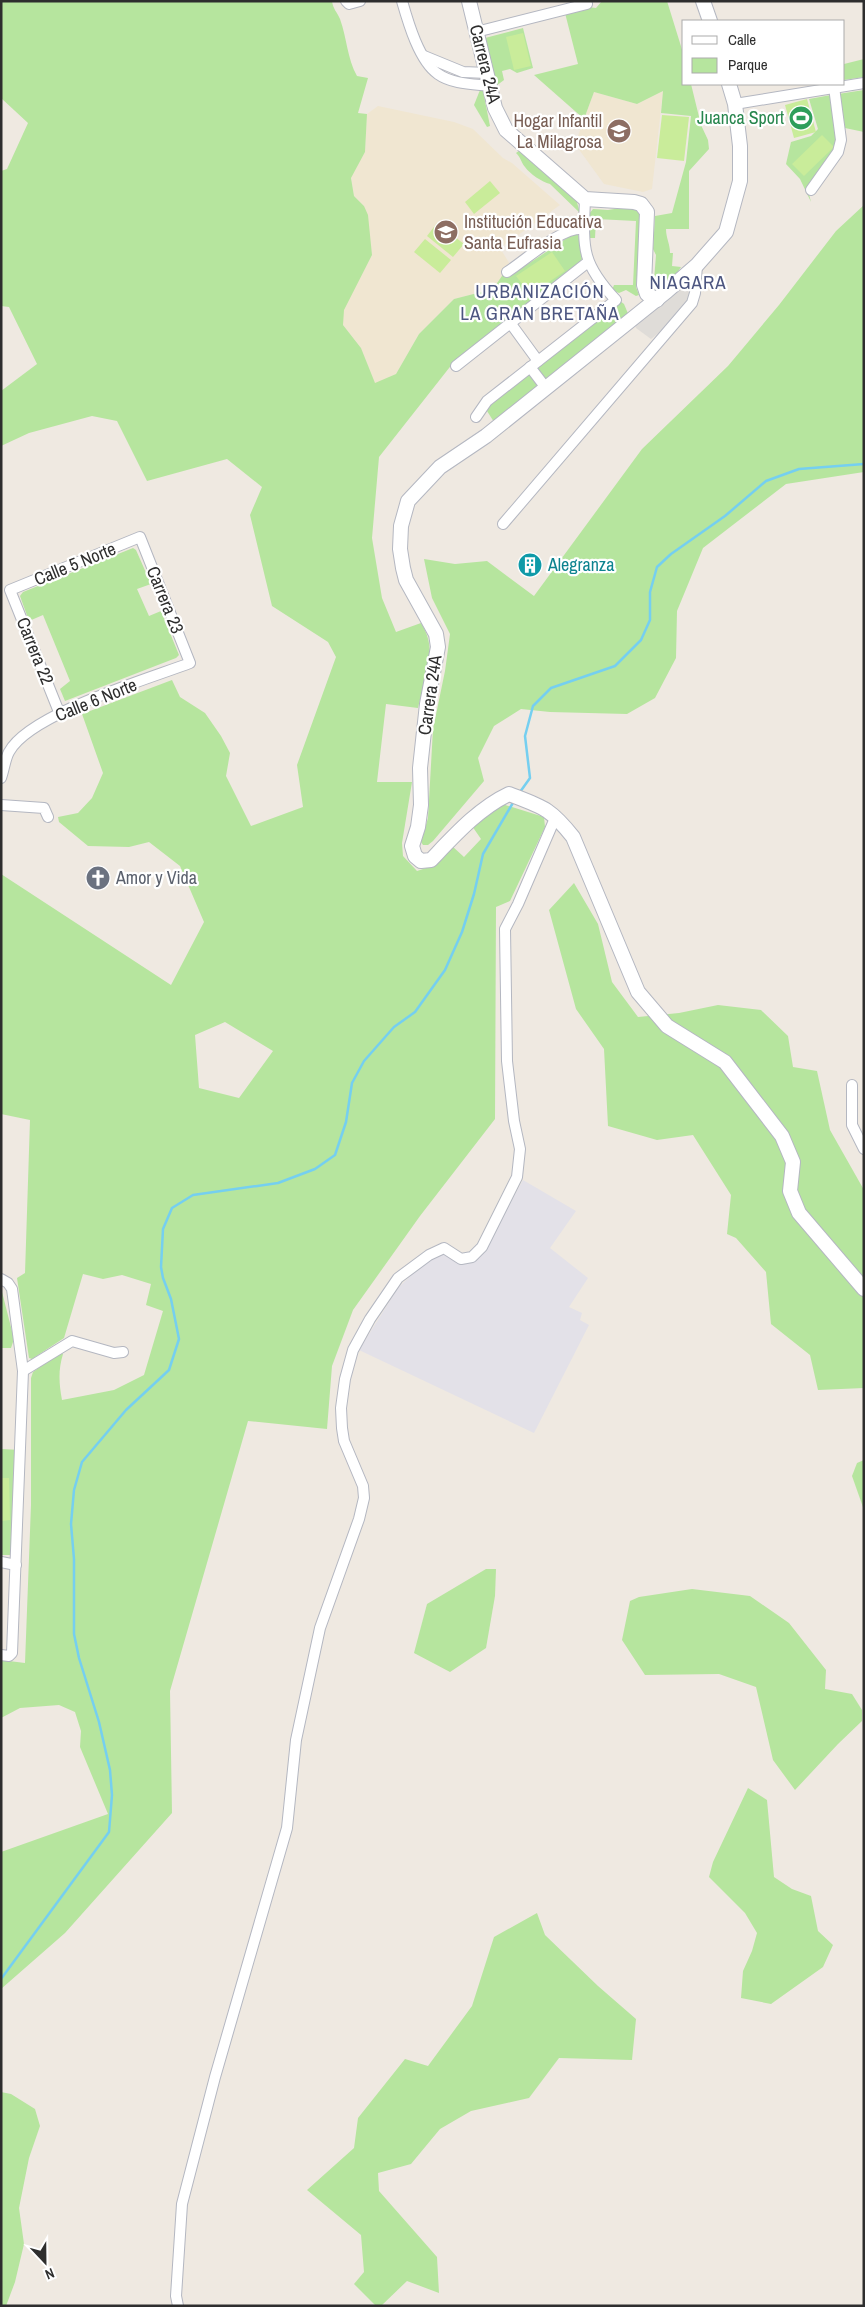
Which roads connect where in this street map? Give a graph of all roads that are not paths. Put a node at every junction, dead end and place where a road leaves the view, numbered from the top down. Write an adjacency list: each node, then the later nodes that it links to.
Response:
1 (360, 1): 5 (street)
2 (402, 1): 9 (street)
3 (469, 1): 8 (street, Carrera 24A)
4 (703, 1): 7 (street)
5 (347, 3)
6 (586, 3): 8 (street)
7 (710, 20)
8 (476, 32): 9 (street, Carrera 24A)
9 (488, 79): 15 (street, Carrera 24A)
10 (864, 83): 12 (street)
11 (729, 85): 13 (street, Carrera 24A)
12 (834, 87): 13 (street); 14 (street)
13 (734, 104): 18 (street, Carrera 24A)
14 (811, 190)
15 (585, 199): 16 (street); 20 (street)
16 (584, 229): 17 (street); 19 (street)
17 (588, 262): 21 (street); 22 (street)
18 (697, 265): 20 (street, Carrera 24A); 26 (street)
19 (507, 272)
20 (657, 300): 24 (street, Carrera 24A)
21 (511, 324): 22 (street); 23 (street)
22 (534, 364): 24 (street); 25 (street)
23 (456, 366)
24 (546, 388): 33 (street, Carrera 24A)
25 (476, 417)
26 (503, 524)
27 (140, 537): 28 (street, Calle 5 Norte); 29 (street, Carrera 23)
28 (10, 590): 30 (street, Carrera 22)
29 (190, 663): 30 (street, Calle 6 Norte)
30 (60, 712): 31 (street, Calle 6 Norte)
31 (1, 778)
32 (1, 805): 34 (street)
33 (556, 816): 38 (street); 44 (street)
34 (48, 817)
35 (852, 1085): 36 (street)
36 (864, 1149)
37 (1, 1279): 40 (street)
38 (864, 1289)
39 (123, 1352): 40 (street)
40 (23, 1371): 42 (street)
41 (1, 1562): 42 (street)
42 (16, 1565): 43 (street)
43 (1, 1655)
44 (178, 2306)

